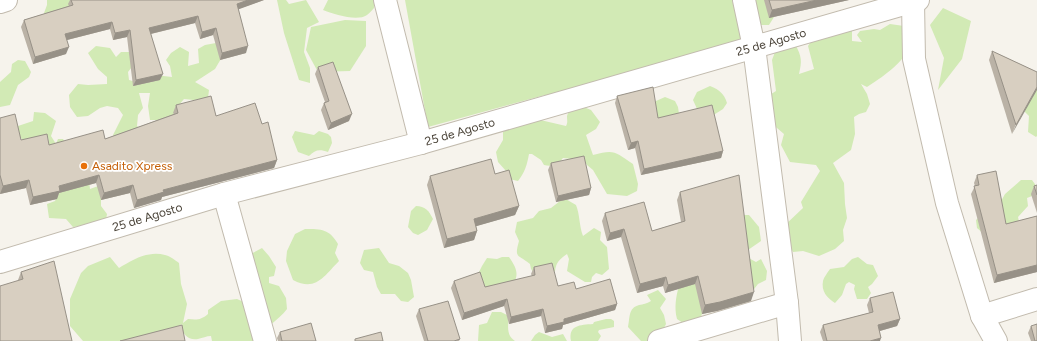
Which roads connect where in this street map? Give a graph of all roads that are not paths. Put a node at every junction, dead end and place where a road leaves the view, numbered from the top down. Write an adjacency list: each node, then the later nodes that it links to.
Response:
1 (6, 0): 5 (street)
2 (385, 0): 7 (street)
3 (744, 0): 6 (street)
4 (915, 1): 6 (street, 25 de Agosto); 12 (street)
5 (0, 2)
6 (754, 46): 7 (street, 25 de Agosto); 11 (street)
7 (421, 143): 8 (street, 25 de Agosto)
8 (224, 194): 9 (street, 25 de Agosto); 13 (street)
9 (0, 262)
10 (1037, 299): 12 (street)
11 (787, 303): 14 (street); 15 (street)
12 (982, 316): 16 (street)
13 (265, 341)
14 (659, 341)
15 (790, 341)
16 (996, 341)

